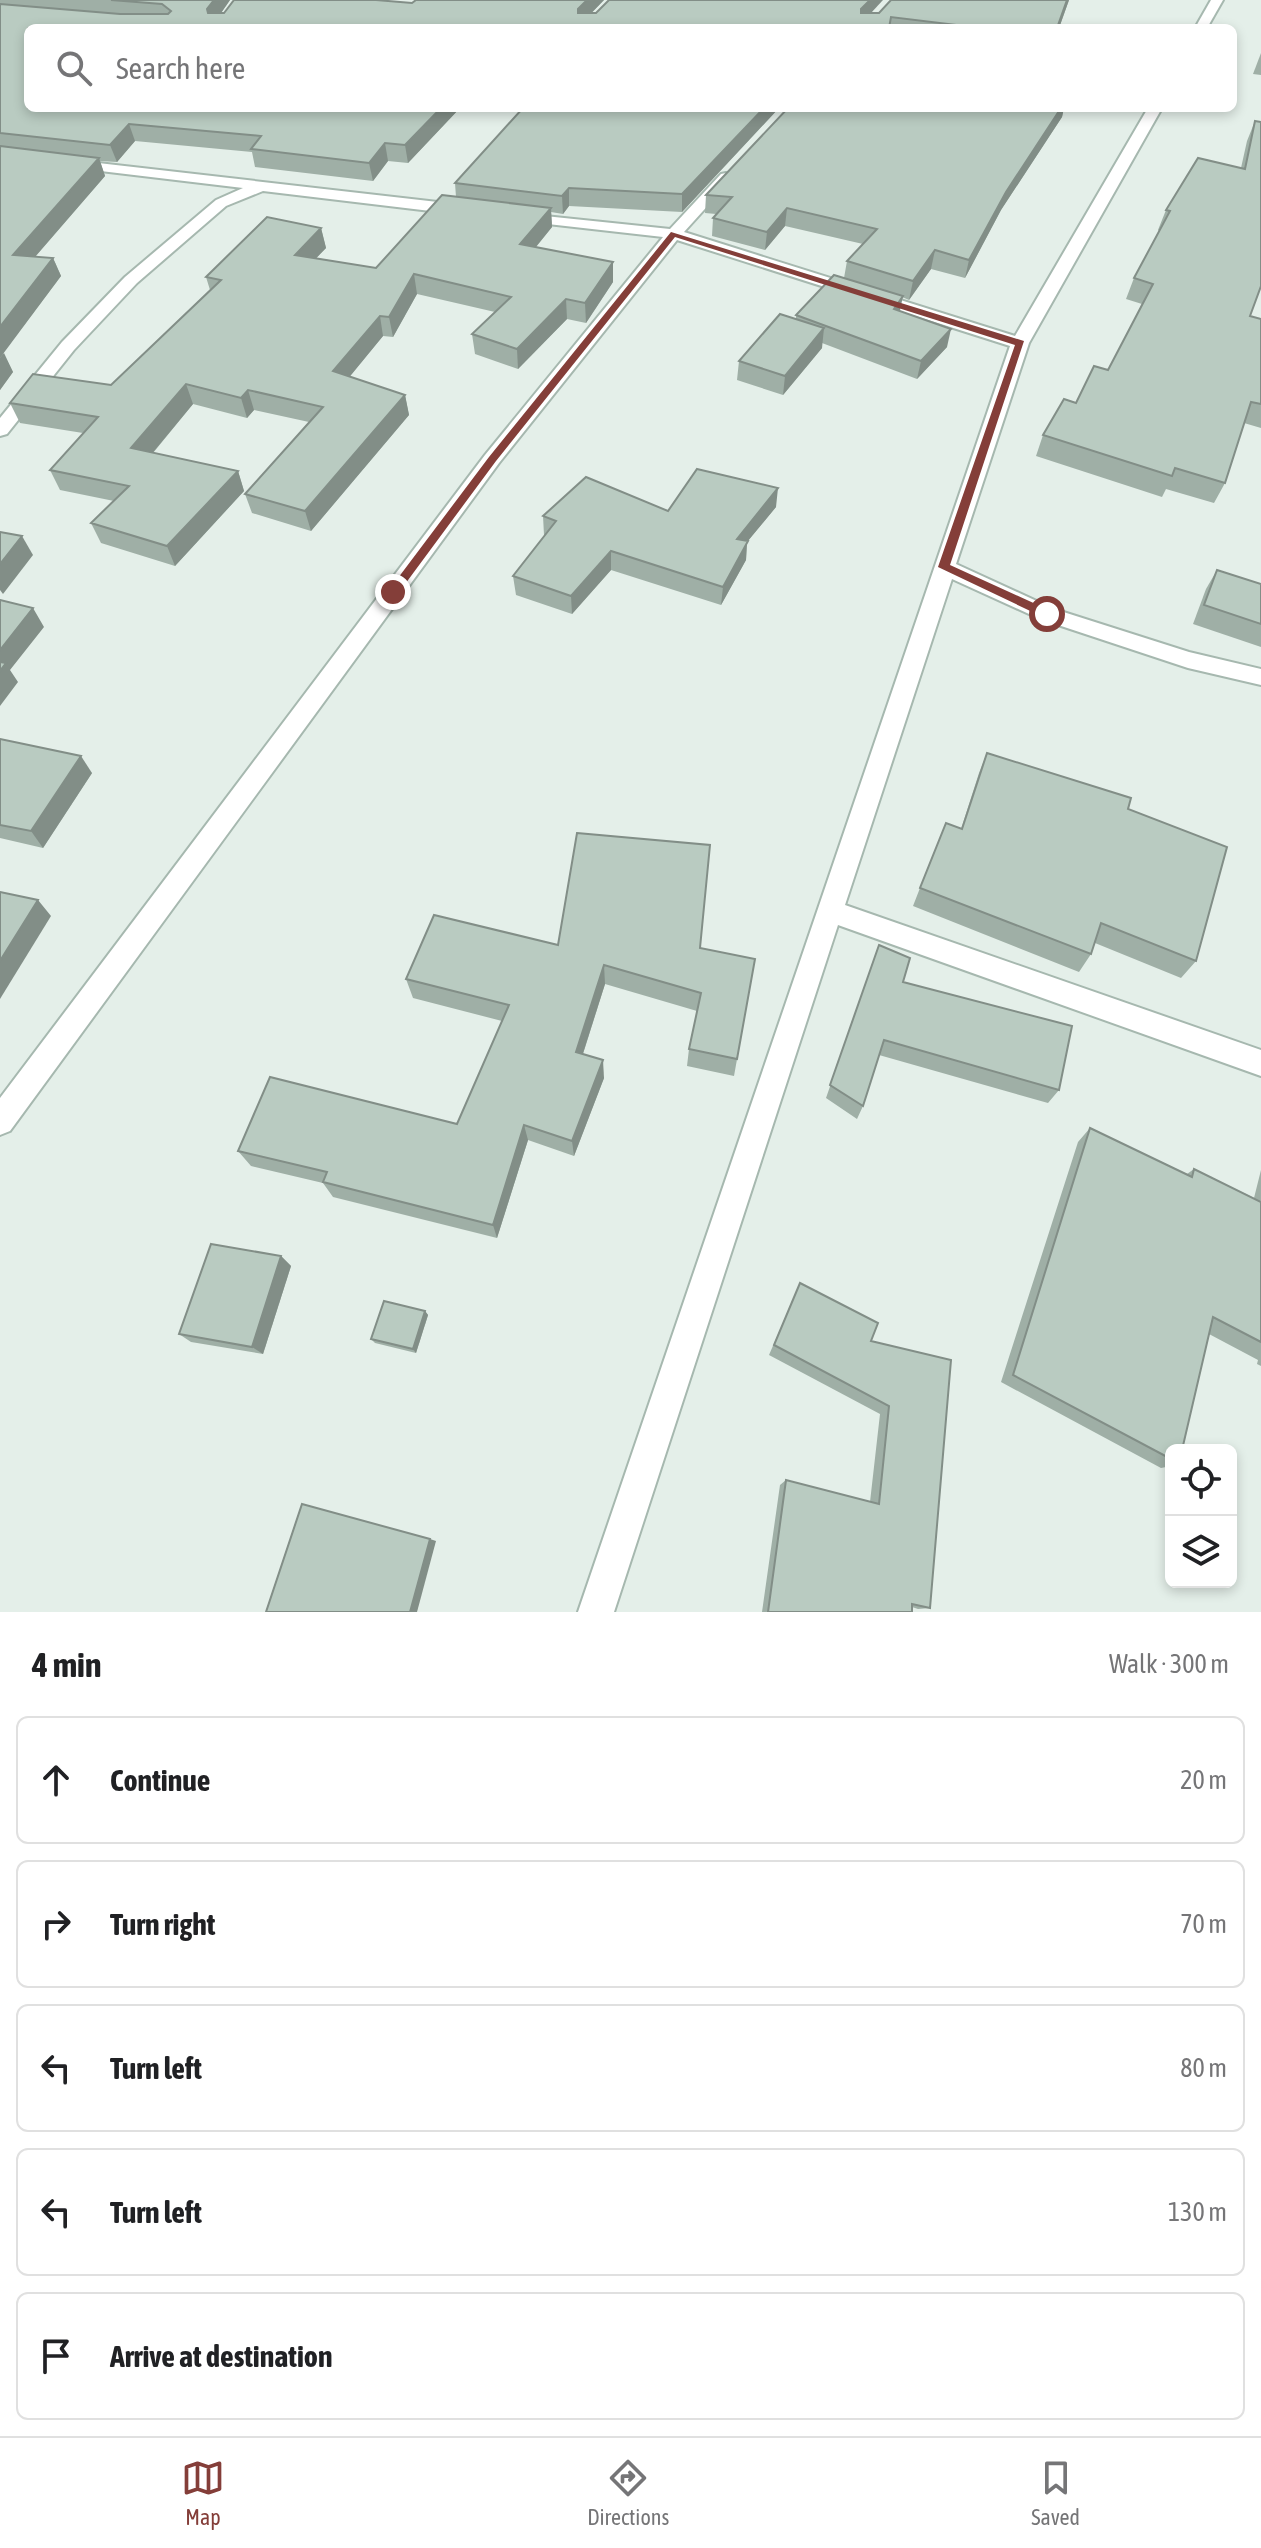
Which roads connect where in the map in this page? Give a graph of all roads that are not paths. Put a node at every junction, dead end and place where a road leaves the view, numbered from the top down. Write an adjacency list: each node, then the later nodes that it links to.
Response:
1 (1217, 0): 2 (street)
2 (1203, 24)
3 (1153, 112): 10 (street)
4 (61, 163): 6 (street)
5 (738, 165): 9 (street)
6 (198, 179): 7 (street); 8 (street)
7 (261, 186): 8 (street); 9 (street)
8 (221, 203): 11 (street)
9 (674, 234): 10 (street); 16 (street)
10 (1020, 343): 12 (street)
11 (0, 430)
12 (944, 567): 13 (street); 14 (street)
13 (1261, 677)
14 (831, 911): 15 (street); 18 (street)
15 (1261, 1063)
16 (12, 1084): 17 (street)
17 (0, 1121)
18 (596, 1612)

